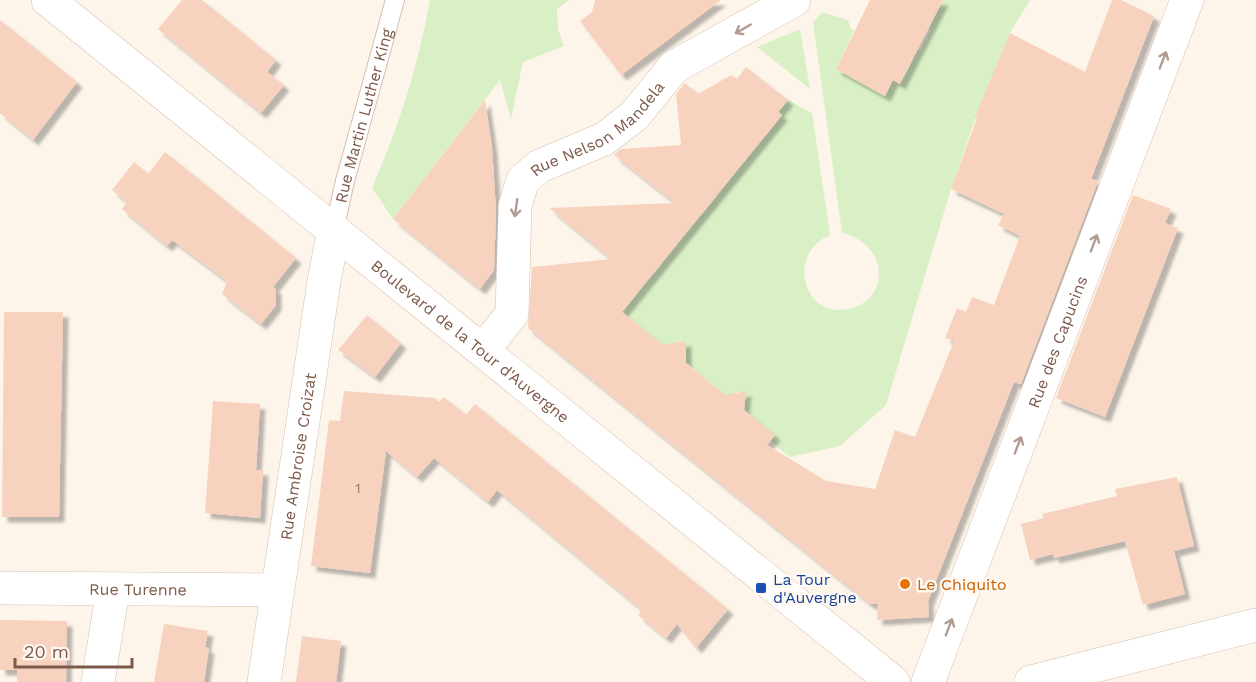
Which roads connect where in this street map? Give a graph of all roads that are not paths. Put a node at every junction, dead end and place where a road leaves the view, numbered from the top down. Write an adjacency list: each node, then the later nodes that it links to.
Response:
1 (48, 0): 5 (street, Boulevard de la Tour d'Auvergne)
2 (395, 0): 5 (lane, Rue Martin Luther King)
3 (794, 0): 6 (street, Rue Nelson Mandela, one-way to 6)
4 (1187, 0): 14 (street, Rue des Capucins, one-way to 4)
5 (334, 230): 6 (street, Boulevard de la Tour d'Auvergne); 9 (street, Rue Ambroise Croizat)
6 (483, 350): 13 (street, Boulevard de la Tour d'Auvergne)
7 (0, 588): 8 (street, Rue Turenne)
8 (113, 589): 9 (street, Rue Turenne); 11 (street)
9 (277, 590): 12 (street, Rue Ambroise Croizat)
10 (1256, 625): 15 (street)
11 (98, 682)
12 (264, 682)
13 (893, 682)
14 (928, 682)
15 (1031, 682)

